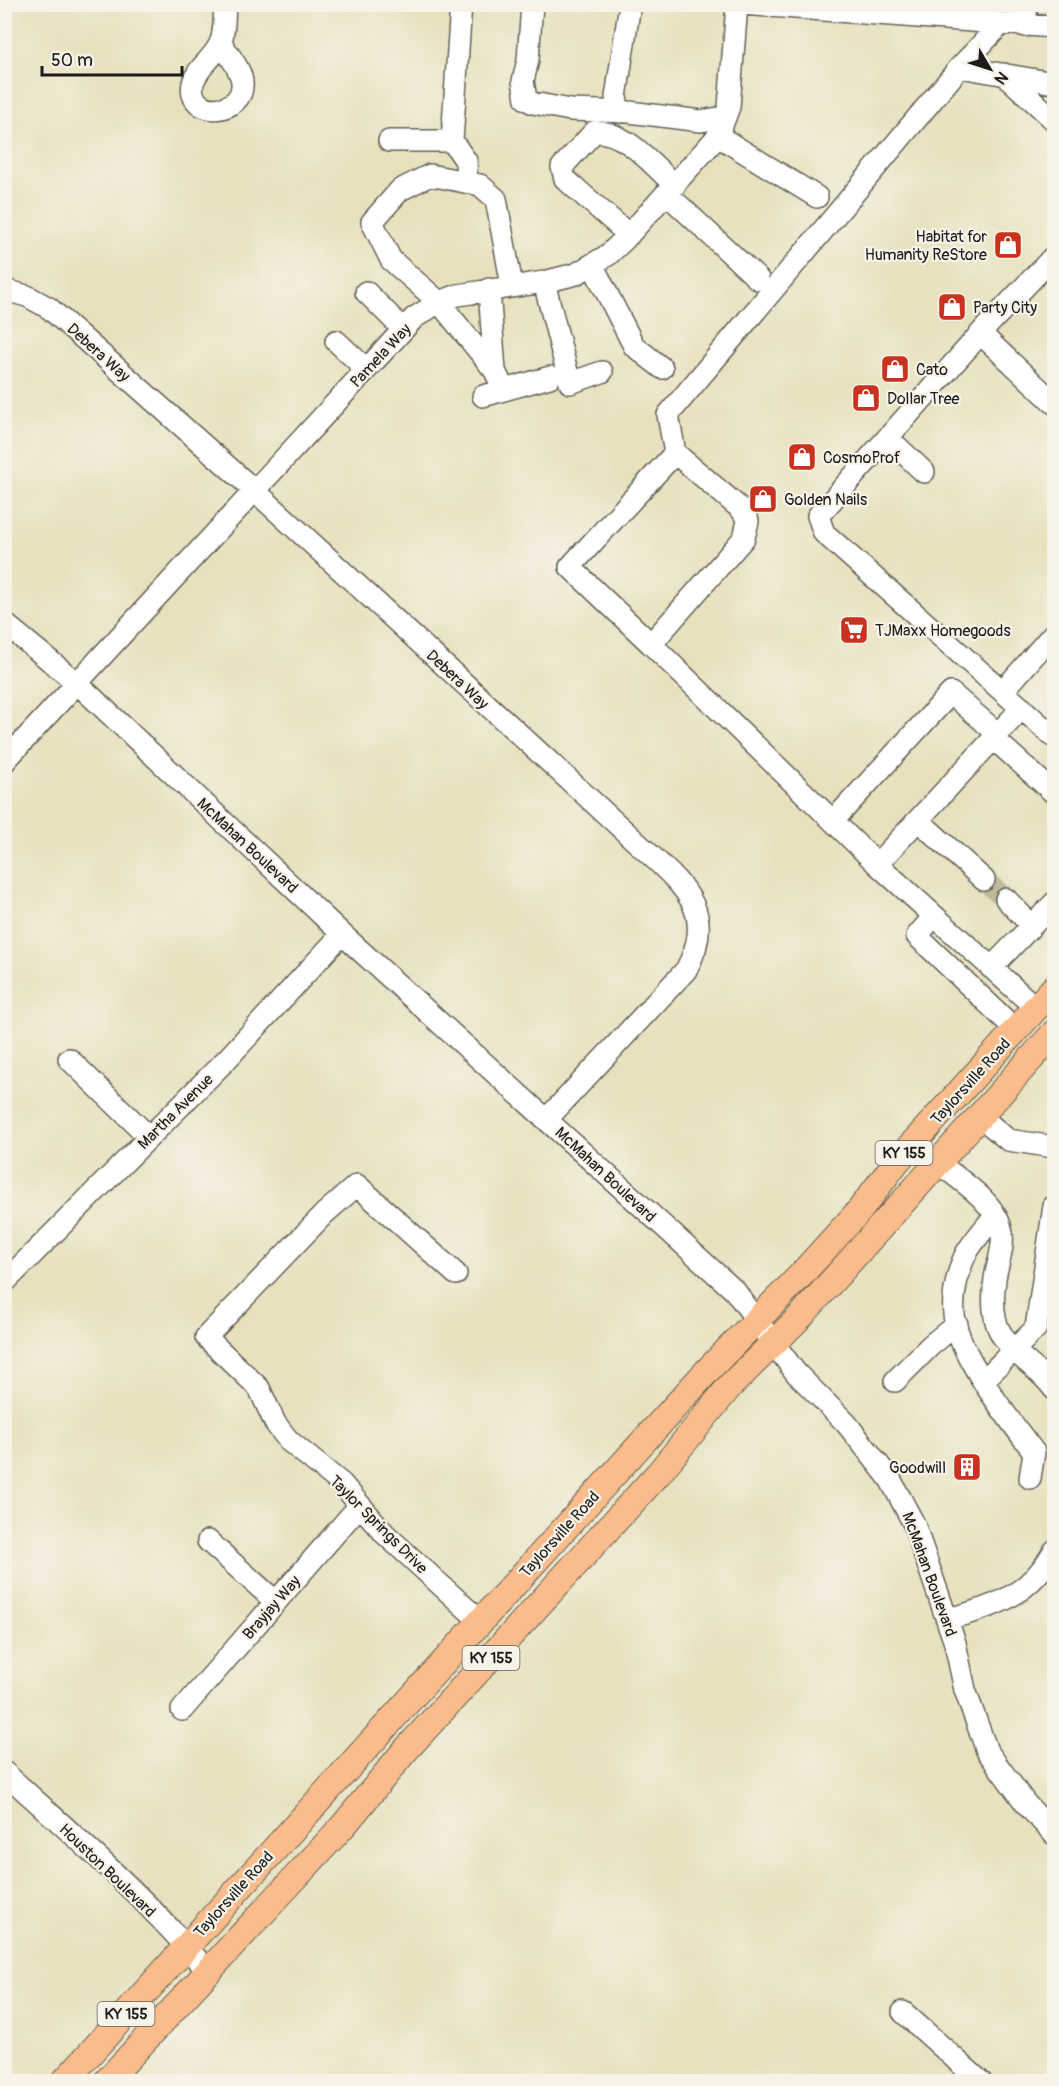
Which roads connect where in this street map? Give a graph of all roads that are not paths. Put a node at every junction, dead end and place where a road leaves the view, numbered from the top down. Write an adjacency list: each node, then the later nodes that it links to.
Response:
1 (225, 4): 10 (street)
2 (461, 4): 18 (street)
3 (532, 4): 14 (street)
4 (630, 4): 14 (street)
5 (739, 4): 6 (street); 16 (street, Pamela Way)
6 (795, 7): 8 (street)
7 (1026, 15): 8 (street); 9 (street)
8 (993, 17): 11 (street)
9 (1054, 27)
10 (221, 42)
11 (960, 68): 12 (street); 43 (street)
12 (1003, 74): 13 (street); 15 (street)
13 (1054, 83)
14 (619, 112): 16 (street)
15 (1054, 120)
16 (721, 126): 20 (street, Pamela Way); 21 (street)
17 (389, 141): 18 (street)
18 (452, 141): 19 (street)
19 (467, 183): 27 (street); 31 (street)
20 (671, 190): 22 (street, Pamela Way); 22 (street); 25 (street)
21 (817, 197)
22 (629, 235): 24 (street, Pamela Way)
23 (1054, 256): 33 (street)
24 (592, 266): 26 (street, Pamela Way); 35 (street)
25 (758, 279)
26 (544, 282): 27 (street, Pamela Way); 37 (street)
27 (512, 286): 28 (street, Pamela Way)
28 (489, 289): 31 (street, Pamela Way); 39 (street)
29 (4, 290): 45 (street, Debera Way)
30 (366, 292): 32 (street)
31 (439, 302): 32 (street, Pamela Way); 39 (street)
32 (403, 329): 36 (street, Pamela Way)
33 (981, 334): 41 (street); 42 (street)
34 (336, 341): 36 (street)
35 (662, 368)
36 (366, 369): 45 (street, Pamela Way)
37 (602, 372)
38 (550, 377): 39 (street)
39 (499, 381): 40 (street)
40 (483, 396)
41 (1054, 403)
42 (888, 438): 44 (street); 50 (street)
43 (675, 453): 48 (street); 48 (street)
44 (924, 472)
45 (254, 490): 49 (street, Pamela Way); 72 (street, Debera Way)
46 (4, 623): 49 (street, McMahan Boulevard)
47 (1054, 633): 50 (street)
48 (651, 644): 57 (street)
49 (77, 683): 54 (street, Pamela Way); 64 (street, McMahan Boulevard)
50 (1004, 692): 51 (street)
51 (1022, 708): 52 (street); 53 (street)
52 (996, 736): 55 (street); 56 (street); 57 (street)
53 (1054, 737)
54 (4, 762)
55 (1054, 794)
56 (918, 820): 58 (street); 59 (street)
57 (833, 821): 58 (street)
58 (878, 864): 62 (street)
59 (984, 880)
60 (1006, 899): 63 (street)
61 (1054, 903): 63 (street)
62 (934, 916): 65 (street); 68 (street)
63 (1032, 925): 65 (street)
64 (342, 934): 72 (street, McMahan Boulevard); 73 (street, Martha Avenue)
65 (992, 968): 67 (street)
66 (1054, 988): 67 (main road, Taylorsville Road / KY 155)
67 (1036, 1008): 68 (main road, Taylorsville Road / KY 155)
68 (1016, 1030): 80 (main road, Taylorsville Road / KY 155)
69 (1051, 1045): 71 (main road, Taylorsville Road / KY 155)
70 (69, 1059): 73 (street)
71 (981, 1117): 74 (street); 75 (main road, Taylorsville Road / KY 155)
72 (547, 1119): 80 (street, McMahan Boulevard)
73 (149, 1137): 79 (street, Martha Avenue)
74 (1054, 1147)
75 (939, 1163): 77 (street); 82 (main road, Taylorsville Road / KY 155)
76 (1054, 1206): 83 (street)
77 (995, 1215): 81 (street); 83 (street)
78 (456, 1274): 88 (street, Taylor Springs Drive)
79 (4, 1283)
80 (757, 1320): 82 (street, McMahan Boulevard); 93 (main road, Taylorsville Road / KY 155)
81 (957, 1324): 84 (street); 85 (street)
82 (774, 1343): 92 (street, McMahan Boulevard); 98 (main road, Taylorsville Road / KY 155)
83 (1013, 1352): 84 (street); 86 (street)
84 (984, 1380): 87 (street)
85 (895, 1381)
86 (1054, 1389)
87 (1030, 1478)
88 (360, 1505): 91 (street, Brayjay Way); 93 (street, Taylor Springs Drive)
89 (208, 1542): 91 (street)
90 (1054, 1551): 92 (street)
91 (276, 1602): 94 (street, Brayjay Way)
92 (947, 1619): 96 (street, McMahan Boulevard)
93 (480, 1621): 97 (main road, Taylorsville Road / KY 155)
94 (183, 1710)
95 (4, 1772): 97 (street, Houston Boulevard)
96 (1054, 1834)
97 (186, 1945): 98 (street, Houston Boulevard); 100 (main road, Taylorsville Road / KY 155)
98 (208, 1972): 101 (main road, Taylorsville Road / KY 155)
99 (903, 2012): 102 (street)
100 (64, 2082)
101 (106, 2082)
102 (981, 2082)

